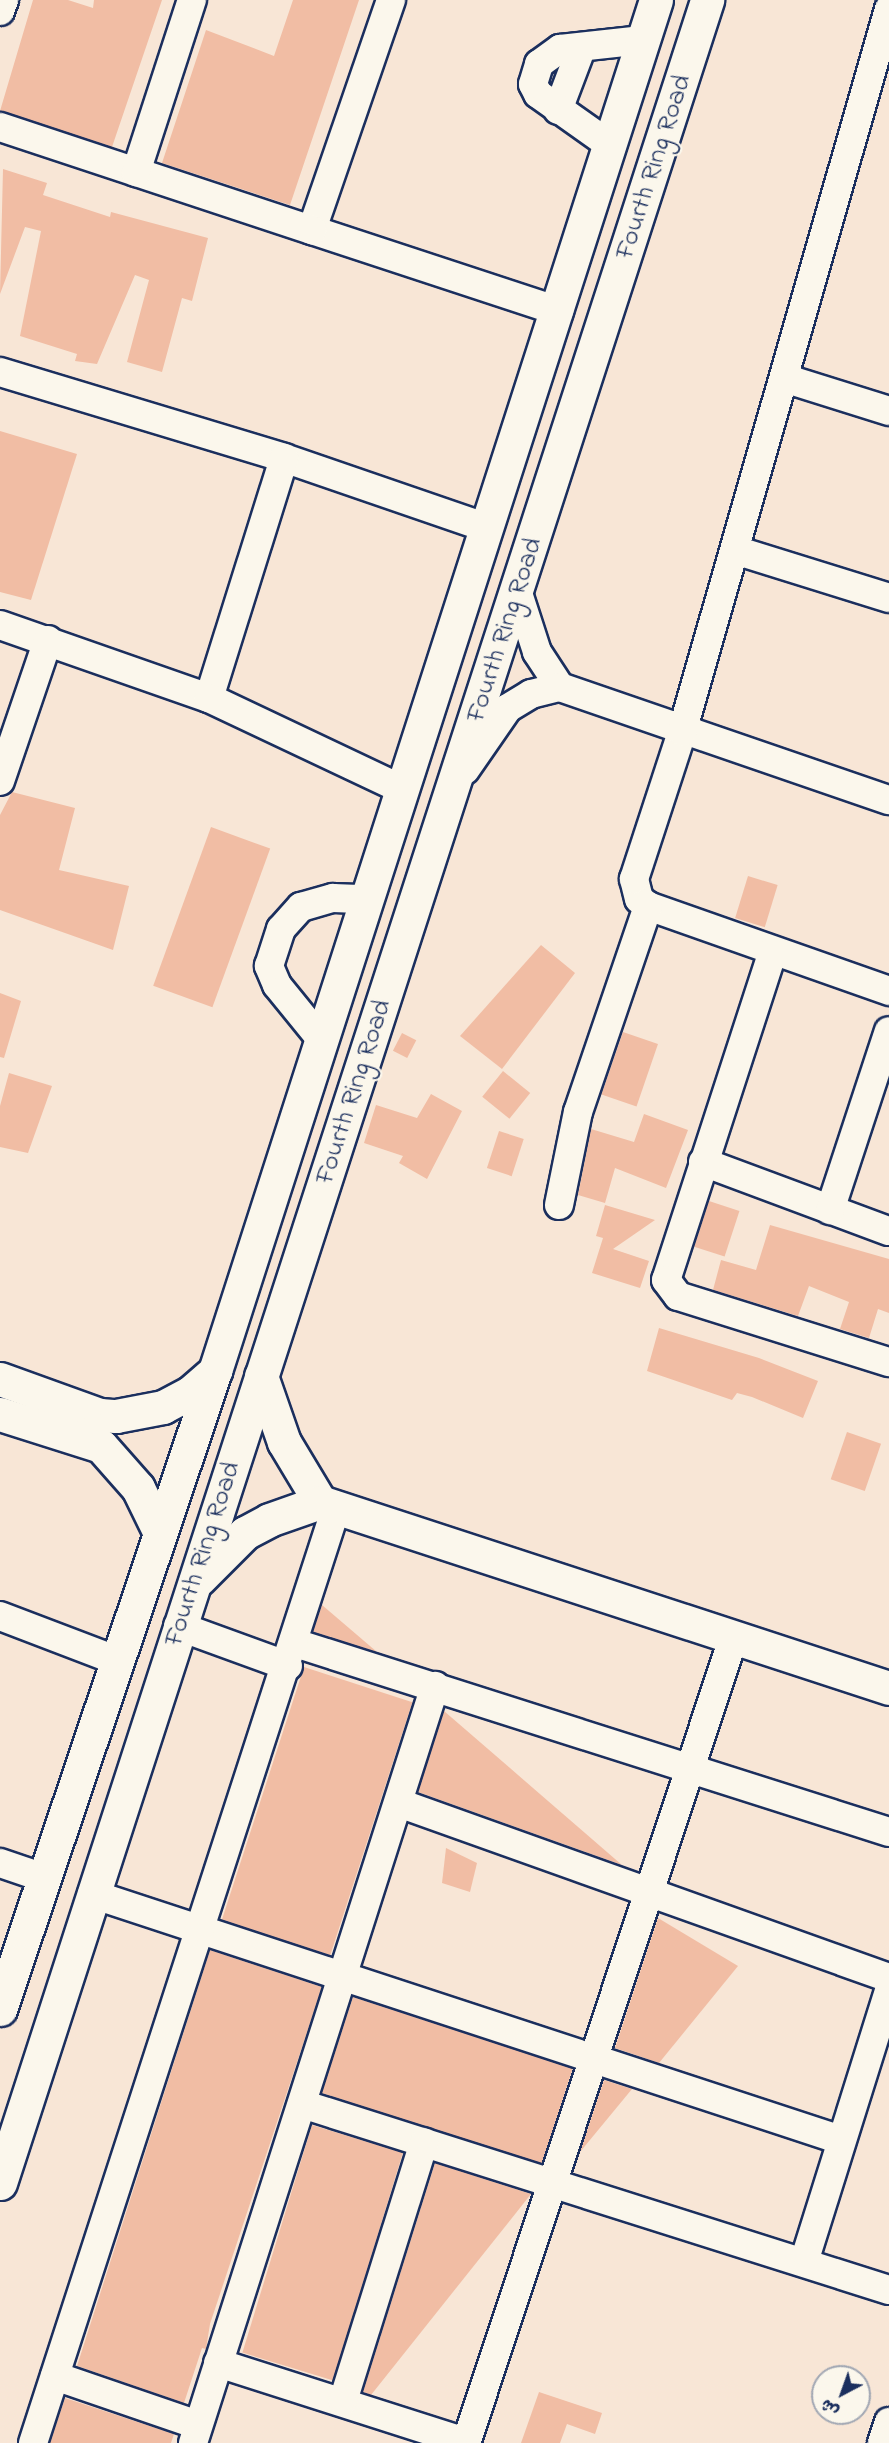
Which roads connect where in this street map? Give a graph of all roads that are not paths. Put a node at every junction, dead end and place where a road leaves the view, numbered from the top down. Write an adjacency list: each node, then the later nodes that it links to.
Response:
1 (4, 0): 7 (street)
2 (192, 0): 11 (street)
3 (391, 0): 12 (street)
4 (656, 0): 8 (main road, Fourth Ring Road)
5 (707, 0): 19 (main road, Fourth Ring Road)
6 (889, 9): 15 (street)
7 (0, 11)
8 (643, 40): 10 (main road, Fourth Ring Road); 10 (street)
9 (0, 127): 11 (street)
10 (610, 146): 13 (main road, Fourth Ring Road)
11 (136, 172): 12 (street)
12 (312, 230): 13 (street)
13 (559, 311): 17 (main road, Fourth Ring Road)
14 (0, 372): 18 (street)
15 (784, 378): 16 (street); 21 (street)
16 (889, 411)
17 (516, 442): 19 (main road); 20 (main road, Fourth Ring Road)
18 (284, 458): 20 (street); 28 (street)
19 (561, 458): 22 (main road, Fourth Ring Road)
20 (484, 539): 22 (main road); 31 (main road, Fourth Ring Road)
21 (735, 550): 24 (street); 29 (street)
22 (528, 562): 23 (main road, Fourth Ring Road)
23 (518, 592): 27 (street); 32 (main road, Fourth Ring Road)
24 (889, 598)
25 (0, 625): 26 (street)
26 (48, 640): 28 (street); 30 (street)
27 (560, 687): 29 (street); 32 (street)
28 (209, 698): 31 (street)
29 (682, 732): 33 (street); 35 (street)
30 (0, 781)
31 (404, 789): 34 (main road, Fourth Ring Road)
32 (453, 790): 46 (main road, Fourth Ring Road)
33 (889, 800)
34 (366, 899): 39 (main road, Fourth Ring Road); 39 (street)
35 (648, 906): 36 (street); 41 (street)
36 (773, 951): 37 (street); 40 (street)
37 (889, 991)
38 (889, 1031): 42 (street)
39 (320, 1038): 45 (main road, Fourth Ring Road)
40 (703, 1162): 42 (street); 44 (street)
41 (558, 1205)
42 (830, 1210): 43 (street)
43 (889, 1231)
44 (889, 1362)
45 (215, 1371): 47 (main road); 50 (main road, Fourth Ring Road)
46 (261, 1376): 49 (main road); 51 (main road, Fourth Ring Road)
47 (0, 1379)
48 (0, 1414): 50 (main road)
49 (328, 1505): 51 (main road); 54 (main road); 55 (street)
50 (160, 1533): 56 (main road, Fourth Ring Road)
51 (189, 1592): 53 (main road, Fourth Ring Road)
52 (0, 1616): 56 (street)
53 (178, 1626): 55 (street); 65 (main road, Fourth Ring Road)
54 (733, 1639): 58 (main road); 59 (street)
55 (291, 1655): 57 (street); 66 (street)
56 (118, 1661): 63 (main road, Fourth Ring Road)
57 (435, 1686): 59 (street); 60 (street)
58 (889, 1689)
59 (690, 1768): 61 (street); 64 (street)
60 (399, 1803): 64 (street); 67 (street)
61 (889, 1832)
62 (0, 1863): 63 (street)
63 (44, 1878): 70 (main road, Fourth Ring Road)
64 (649, 1893): 68 (street); 71 (street)
65 (92, 1894): 66 (street); 75 (main road, Fourth Ring Road)
66 (201, 1932): 67 (street); 80 (street)
67 (341, 1976): 71 (street); 72 (street)
68 (889, 1978)
69 (889, 1991): 73 (street)
70 (0, 2009)
71 (591, 2060): 73 (street); 76 (street)
72 (302, 2104): 74 (street); 79 (street)
73 (840, 2140): 77 (street)
74 (424, 2142): 76 (street); 81 (street)
75 (0, 2183)
76 (553, 2183): 77 (street); 84 (street)
77 (804, 2262): 78 (street)
78 (889, 2290)
79 (218, 2363): 81 (street); 82 (street)
80 (55, 2376): 82 (street); 83 (street)
81 (344, 2401): 84 (street)
82 (196, 2434)
83 (33, 2443)
84 (466, 2443)

